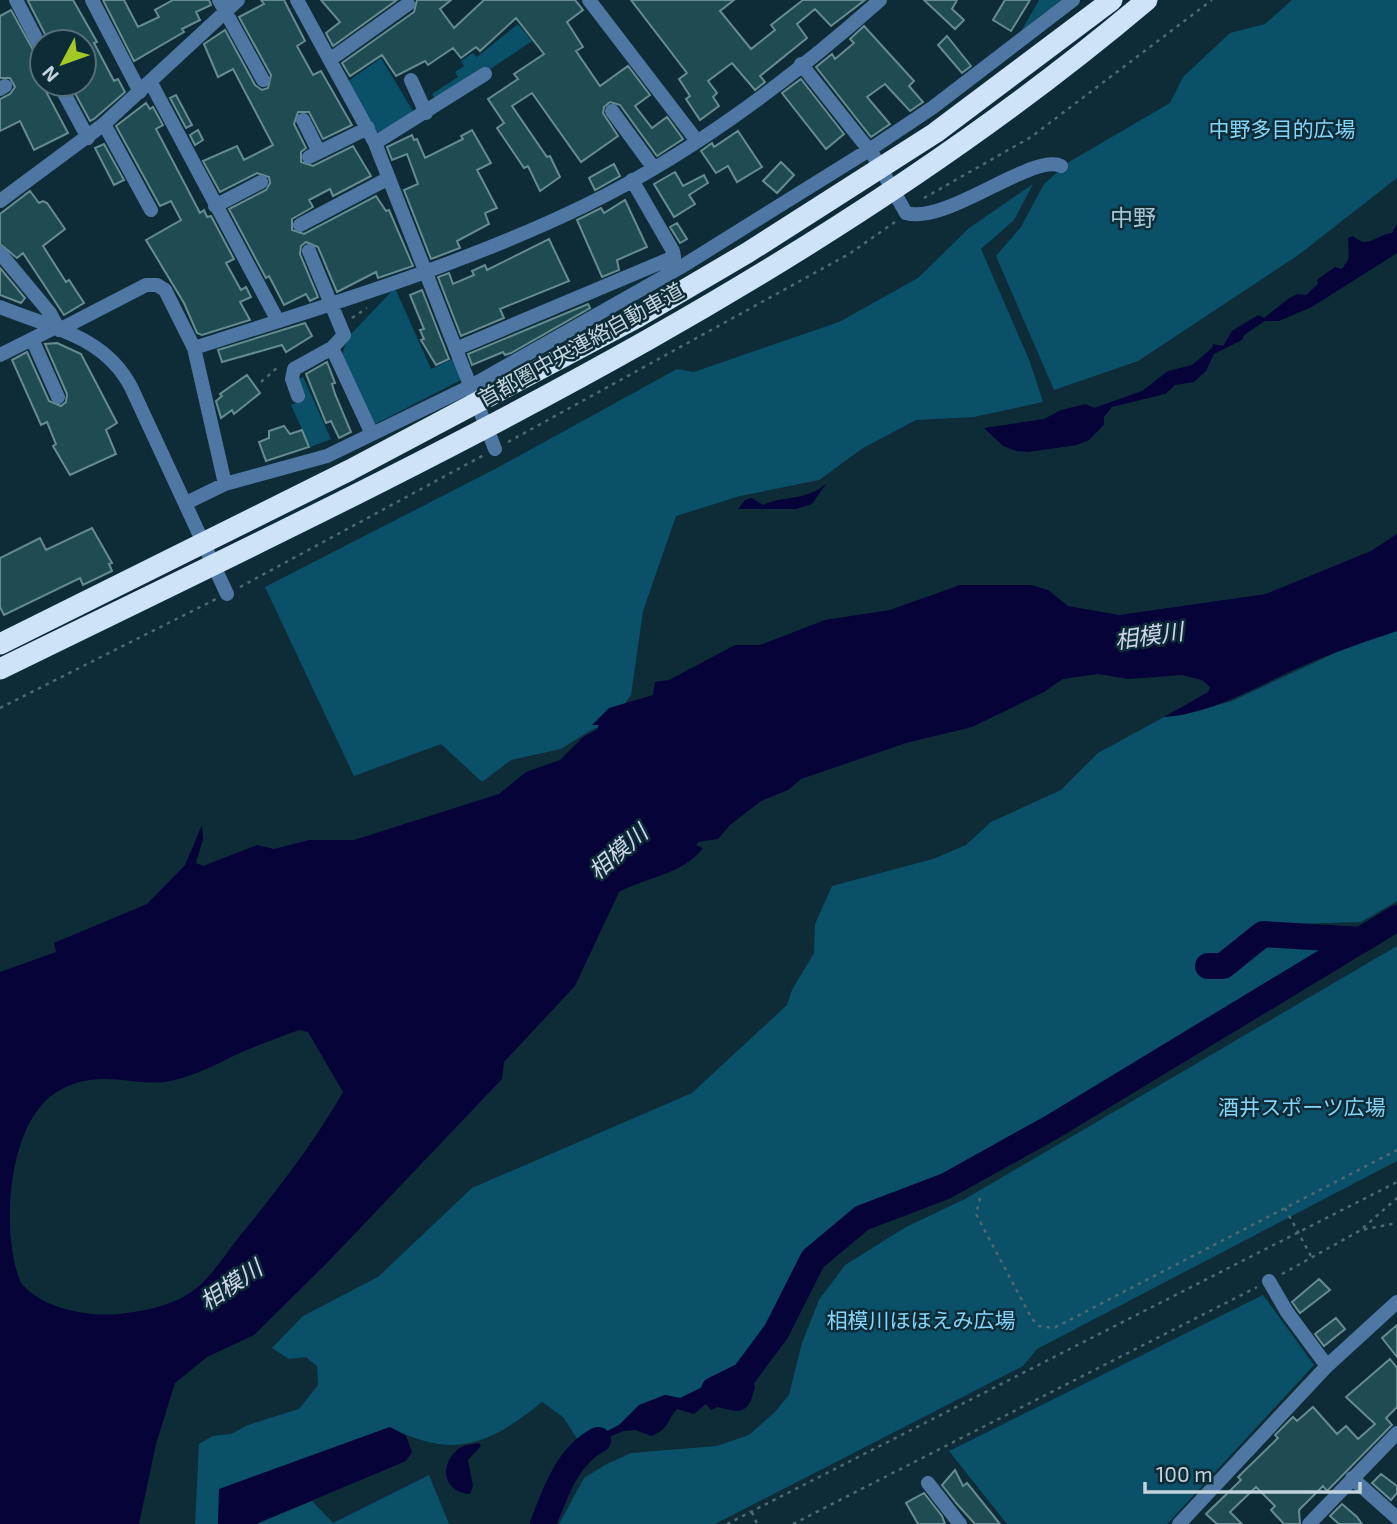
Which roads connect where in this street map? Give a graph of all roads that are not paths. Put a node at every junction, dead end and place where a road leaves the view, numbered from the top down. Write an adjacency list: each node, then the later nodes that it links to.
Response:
1 (16, 0): 12 (street)
2 (92, 0): 18 (street)
3 (238, 0): 11 (street)
4 (297, 0): 13 (street)
5 (589, 0): 26 (street)
6 (880, 0): 14 (street)
7 (1073, 0): 28 (street)
8 (1112, 0): 58 (highway, 首都圏中央連絡自動車道)
9 (1147, 0): 59 (highway, 首都圏中央連絡自動車道)
10 (408, 4): 13 (street)
11 (223, 6): 16 (street); 18 (street)
12 (31, 28)
13 (331, 59): 24 (street)
14 (801, 64): 26 (street); 28 (street)
15 (485, 74): 21 (street)
16 (263, 80)
17 (411, 80): 21 (street)
18 (145, 88): 23 (street); 35 (street)
19 (67, 98): 25 (street)
20 (612, 111): 30 (street)
21 (426, 113): 27 (street)
22 (303, 120): 24 (street)
23 (104, 124): 25 (street); 36 (street)
24 (368, 128): 27 (street)
25 (88, 138): 34 (street)
26 (697, 141): 30 (street)
27 (375, 144): 31 (street)
28 (869, 150): 29 (street); 50 (street)
29 (1061, 166)
30 (653, 167): 32 (street)
31 (389, 178): 37 (street); 40 (street)
32 (632, 180): 40 (street); 48 (street)
33 (261, 182): 35 (street)
34 (0, 201)
35 (215, 206): 43 (street)
36 (151, 210)
37 (300, 225)
38 (309, 251): 41 (street)
39 (0, 253): 44 (street)
40 (424, 271): 41 (street); 48 (street)
41 (333, 303): 43 (street); 47 (street)
42 (0, 307): 44 (street)
43 (278, 321): 46 (street)
44 (57, 329): 45 (street); 46 (street); 56 (street)
45 (32, 339): 49 (street); 52 (street)
46 (194, 348): 55 (street)
47 (332, 348): 51 (street); 53 (street)
48 (458, 348): 50 (street)
49 (0, 355)
50 (471, 386): 53 (street); 54 (street)
51 (298, 396)
52 (58, 397)
53 (372, 434): 55 (street)
54 (495, 449)
55 (225, 484): 56 (street)
56 (186, 503): 57 (street)
57 (227, 594)
58 (0, 644)
59 (0, 669)
60 (1269, 1281): 62 (street)
61 (1397, 1302): 62 (street)
62 (1327, 1366): 68 (street)
63 (1397, 1433): 64 (street)
64 (1352, 1478): 66 (street); 69 (street)
65 (928, 1483): 67 (street)
66 (1397, 1518)
67 (960, 1524)
68 (1179, 1524)
69 (1309, 1524)

